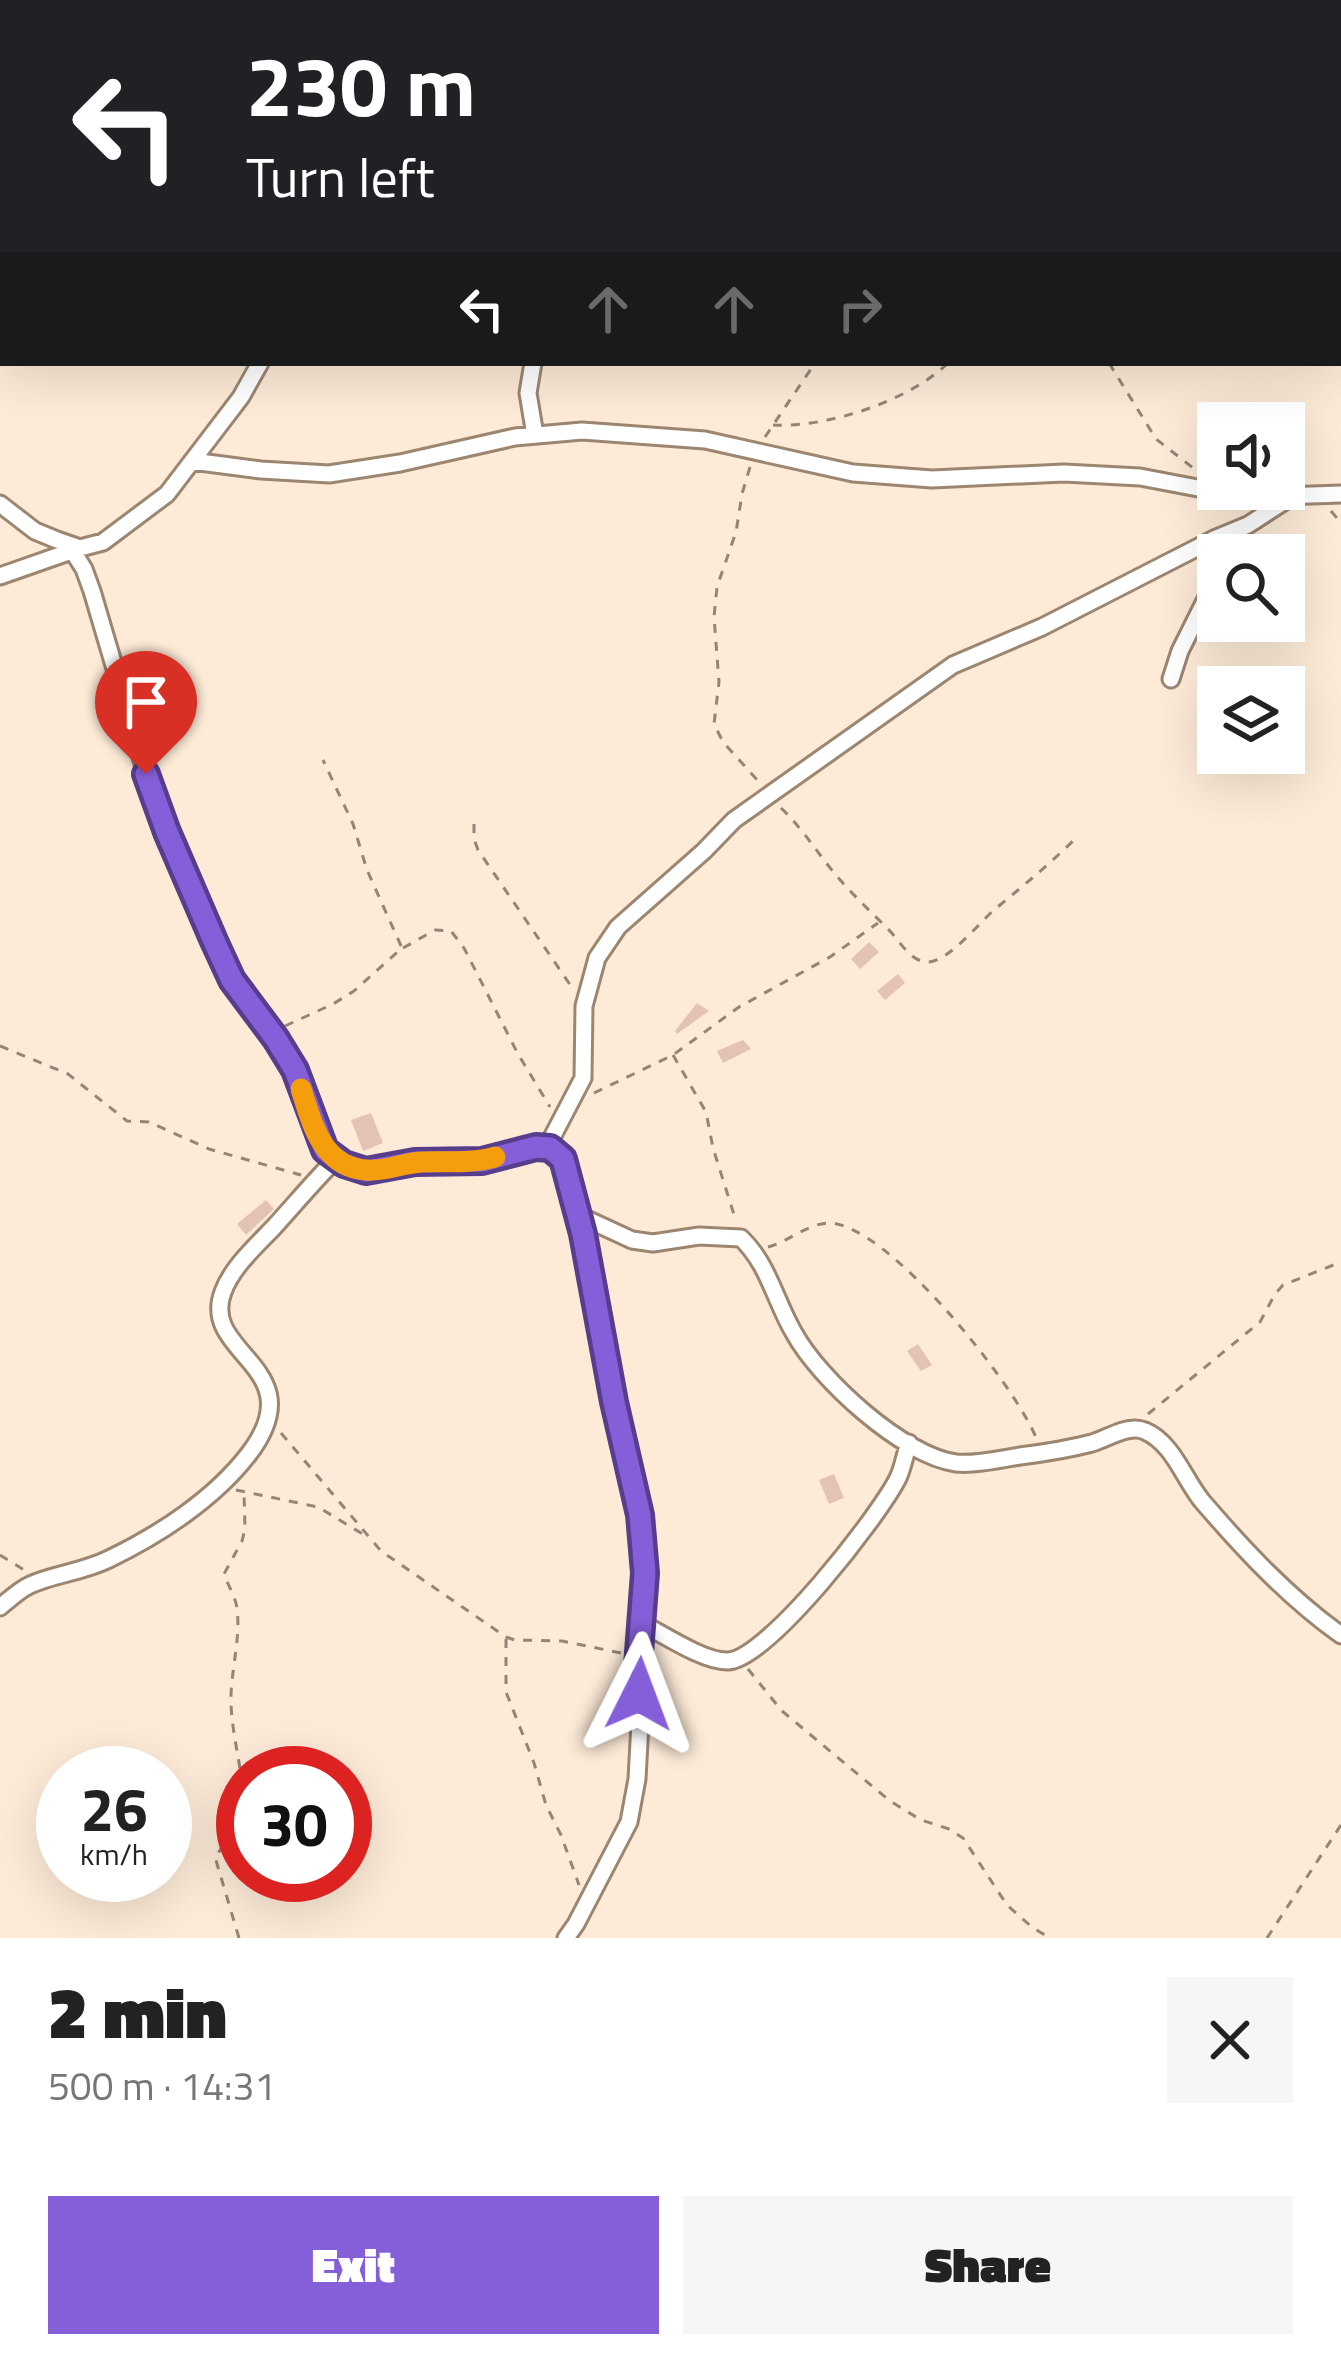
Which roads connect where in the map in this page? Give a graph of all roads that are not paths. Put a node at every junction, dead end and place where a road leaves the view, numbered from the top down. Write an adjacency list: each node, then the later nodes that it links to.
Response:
1 (258, 366): 4 (street)
2 (533, 366): 3 (street)
3 (536, 435): 4 (street); 5 (street)
4 (192, 461): 11 (street)
5 (1197, 488)
6 (1341, 494): 7 (street)
7 (1305, 496)
8 (0, 504): 11 (street)
9 (1271, 510): 10 (street)
10 (1227, 534)
11 (76, 549): 13 (street); 17 (street)
12 (1197, 549): 16 (street)
13 (0, 576)
14 (1197, 617): 15 (street)
15 (1172, 679)
16 (547, 1148): 17 (street); 18 (street)
17 (336, 1159): 20 (street)
18 (578, 1215): 19 (street); 21 (street)
19 (909, 1443): 21 (street); 22 (street)
20 (0, 1607)
21 (643, 1624): 23 (street)
22 (1341, 1635)
23 (574, 1933)

